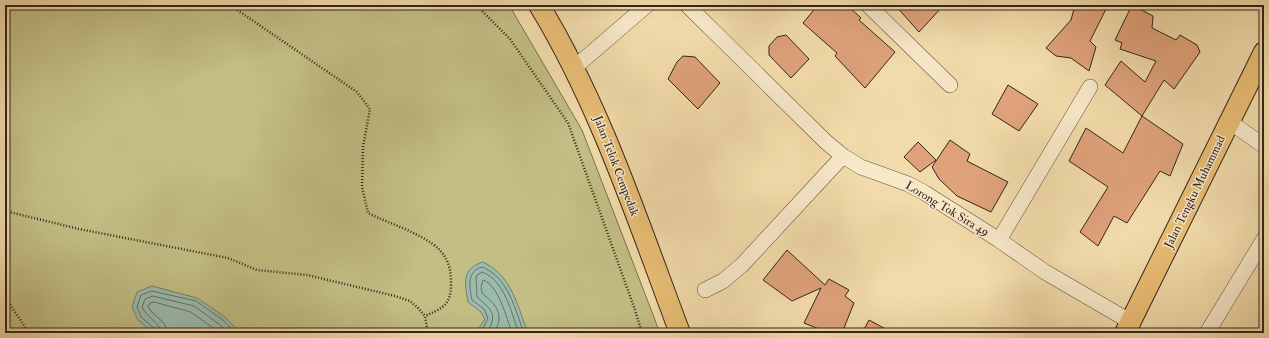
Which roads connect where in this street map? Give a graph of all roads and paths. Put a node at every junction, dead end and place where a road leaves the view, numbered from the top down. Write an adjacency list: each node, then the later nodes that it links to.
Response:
1 (230, 5): 19 (path)
2 (476, 5): 23 (path)
3 (539, 5): 8 (main road, Jalan Telok Cempedak)
4 (647, 5): 8 (street)
5 (687, 5): 13 (street, Lorong Tok Sira 49)
6 (868, 5): 9 (street)
7 (1264, 52): 11 (main road, Jalan Tengku Muhammad)
8 (574, 68): 24 (main road, Jalan Telok Cempedak)
9 (950, 85)
10 (1090, 87): 16 (street)
11 (1230, 122): 12 (street); 20 (main road, Jalan Tengku Muhammad)
12 (1264, 146)
13 (843, 156): 16 (street, Lorong Tok Sira 49); 17 (street)
14 (5, 211): 19 (path)
15 (1264, 238): 25 (street)
16 (999, 240): 20 (street, Lorong Tok Sira 49)
17 (705, 290)
18 (5, 296): 21 (path)
19 (425, 316): 22 (path)
20 (1128, 327)
21 (29, 333)
22 (428, 333)
23 (642, 333)
24 (680, 333)
25 (1207, 333)

